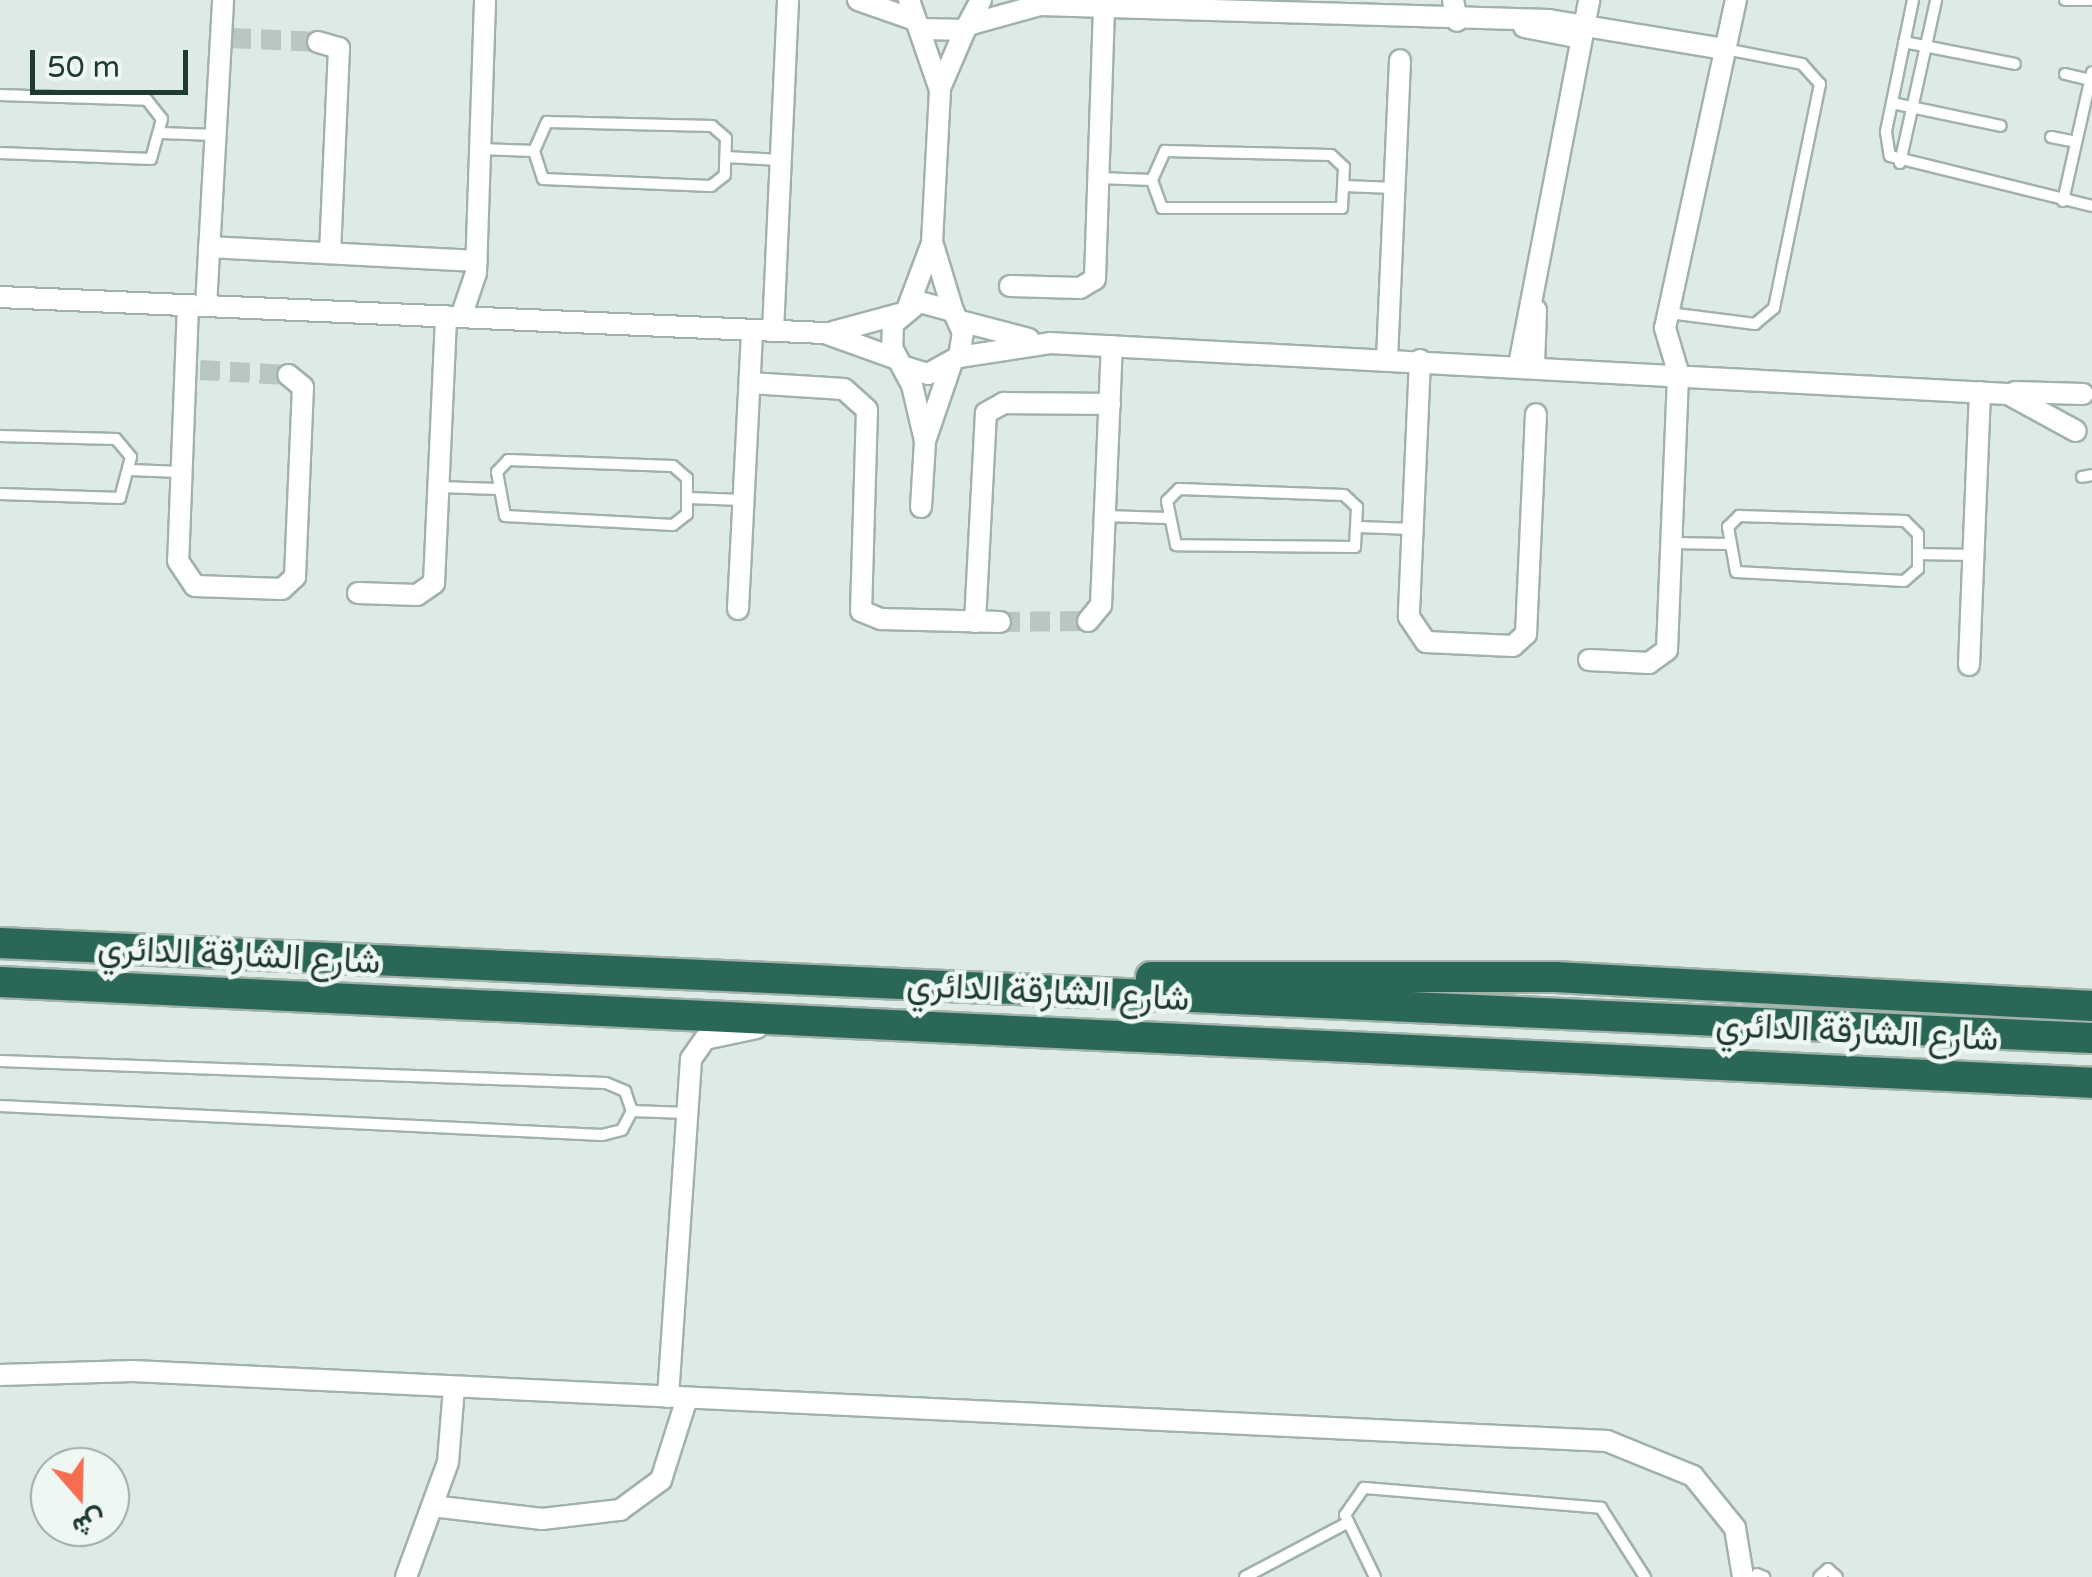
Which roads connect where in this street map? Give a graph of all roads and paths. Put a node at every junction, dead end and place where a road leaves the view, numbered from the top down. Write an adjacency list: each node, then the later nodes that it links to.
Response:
1 (223, 0): 34 (street)
2 (485, 0): 37 (street)
3 (788, 0): 41 (street)
4 (858, 0): 16 (street)
5 (981, 0): 18 (street)
6 (1040, 0): 14 (street)
7 (1453, 0): 17 (street)
8 (1590, 0): 19 (street)
9 (1736, 0): 23 (street)
10 (1913, 0): 21 (lane)
11 (1936, 0): 22 (lane)
12 (2065, 0): 13 (lane)
13 (2090, 0)
14 (1064, 5): 15 (street); 18 (street)
15 (1117, 5): 17 (street); 43 (street)
16 (916, 16): 18 (street); 28 (street)
17 (1457, 22): 19 (street)
18 (968, 27): 28 (street)
19 (1583, 30): 23 (street); 68 (street)
20 (318, 42): 51 (street)
21 (1904, 42): 22 (lane); 30 (lane)
22 (1926, 46): 25 (lane); 31 (lane)
23 (1726, 49): 57 (street); 57 (lane)
24 (1400, 60): 46 (street)
25 (2015, 64)
26 (2065, 74): 27 (lane)
27 (2092, 77): 36 (lane)
28 (940, 90): 49 (street)
29 (0, 95): 33 (lane)
30 (1892, 103): 31 (lane); 42 (lane)
31 (1912, 108): 32 (lane); 42 (lane)
32 (2001, 126)
33 (161, 133): 34 (lane); 39 (lane)
34 (216, 135): 50 (street)
35 (2051, 137): 36 (lane)
36 (2076, 142): 47 (lane)
37 (480, 149): 38 (lane); 52 (street)
38 (534, 151): 40 (lane); 40 (lane)
39 (0, 153)
40 (726, 157): 41 (lane)
41 (781, 160): 60 (street)
42 (1900, 163): 47 (lane)
43 (1099, 178): 44 (lane); 53 (street)
44 (1152, 180): 45 (lane); 45 (lane)
45 (1344, 186): 46 (lane)
46 (1395, 188): 64 (street)
47 (2064, 200): 48 (lane)
48 (2092, 206)
49 (932, 243): 56 (street); 58 (street)
50 (210, 246): 51 (street); 55 (street)
51 (330, 252): 52 (street)
52 (477, 261): 59 (street)
53 (1010, 286)
54 (0, 297): 55 (street)
55 (197, 305): 59 (street); 81 (street)
56 (903, 310): 58 (street); 61 (street); 67 (street)
57 (1668, 312): 69 (street)
58 (956, 316): 62 (street); 66 (street)
59 (454, 317): 60 (street); 82 (street)
60 (763, 330): 61 (street); 71 (street)
61 (825, 334): 67 (street)
62 (1050, 343): 63 (street); 66 (street)
63 (1112, 346): 64 (street); 75 (street)
64 (1387, 359): 65 (street)
65 (1420, 360): 68 (street); 91 (street)
66 (955, 361): 67 (street); 79 (street)
67 (901, 363): 79 (street)
68 (1527, 365): 69 (street)
69 (1678, 372): 72 (street); 92 (street)
70 (288, 375): 81 (street)
71 (750, 383): 86 (street); 99 (street)
72 (1980, 392): 74 (street); 95 (street)
73 (2088, 393): 74 (street); 77 (street)
74 (2008, 394): 77 (street)
75 (1110, 404): 88 (street); 99 (street)
76 (1536, 414): 91 (street)
77 (2084, 435)
78 (0, 436): 80 (lane)
79 (924, 440): 87 (street)
80 (130, 470): 81 (lane); 84 (lane)
81 (181, 472)
82 (438, 486): 83 (lane); 96 (street)
83 (497, 488): 85 (lane); 85 (lane)
84 (0, 494)
85 (688, 498): 86 (lane)
86 (744, 500): 97 (street)
87 (921, 506)
88 (1105, 516): 89 (lane); 98 (street)
89 (1167, 518): 90 (lane); 90 (lane)
90 (1358, 528): 91 (lane)
91 (1414, 529)
92 (1671, 542): 93 (lane); 101 (street)
93 (1728, 544): 94 (lane); 94 (lane)
94 (1918, 554): 95 (lane)
95 (1973, 555): 102 (street)
96 (358, 593)
97 (738, 610)
98 (1088, 621)
99 (974, 622): 100 (street)
100 (1000, 622)
101 (1588, 660)
102 (1969, 665)
103 (0, 944): 105 (highway, شارع الشارقة الدائري)
104 (0, 982): 107 (highway, شارع الشارقة الدائري)
105 (994, 988): 106 (highway); 108 (highway, شارع الشارقة الدائري)
106 (2092, 1006)
107 (776, 1017): 110 (highway, شارع الشارقة الدائري); 113 (street)
108 (2092, 1038)
109 (0, 1061): 112 (lane)
110 (2092, 1083)
111 (0, 1106): 112 (lane)
112 (632, 1111): 113 (lane)
113 (686, 1113): 116 (street)
114 (0, 1375): 115 (street)
115 (454, 1387): 116 (street); 117 (street)
116 (678, 1398): 117 (street); 119 (street)
117 (432, 1506): 120 (street)
118 (1348, 1523): 121 (lane); 122 (lane); 123 (lane)
119 (1755, 1576)
120 (406, 1577)
121 (1245, 1577)
122 (1376, 1577)
123 (1644, 1577)
124 (1819, 1577): 125 (lane)
125 (1837, 1577)

